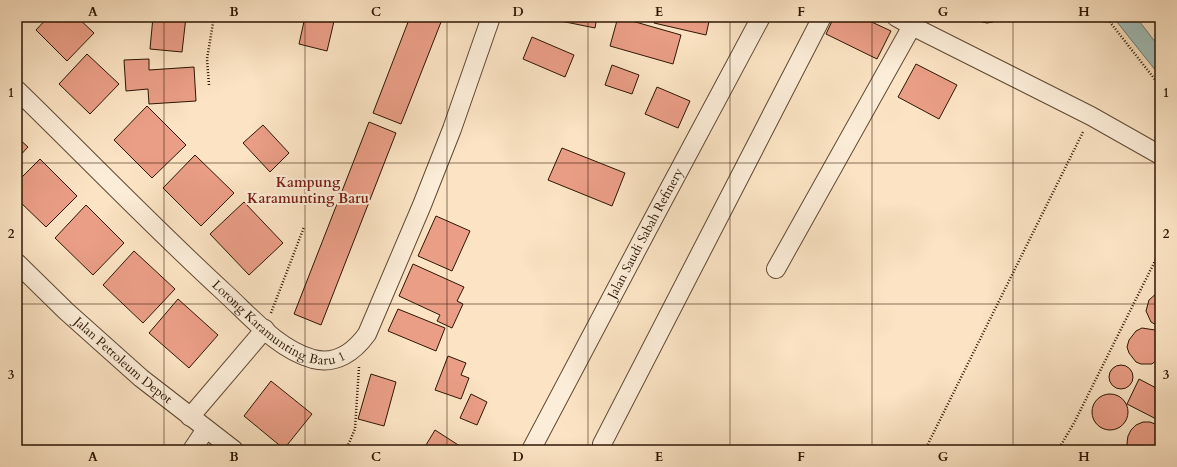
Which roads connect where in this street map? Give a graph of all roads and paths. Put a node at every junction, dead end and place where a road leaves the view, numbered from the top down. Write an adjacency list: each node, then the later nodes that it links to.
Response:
1 (214, 17): 7 (path)
2 (491, 17): 17 (street, Lorong Karamunting Baru 1)
3 (761, 17): 24 (street, Jalan Saudi Sabah Refinery)
4 (822, 17): 20 (street)
5 (1106, 17): 8 (path)
6 (904, 21): 10 (street); 15 (street)
7 (209, 85)
8 (1160, 86)
9 (17, 90): 16 (street, Lorong Karamunting Baru 1)
10 (1091, 116): 11 (street); 25 (path)
11 (1160, 155)
12 (304, 227): 16 (path)
13 (1160, 252): 26 (path)
14 (17, 263): 18 (street, Jalan Petroleum Depot)
15 (776, 269)
16 (265, 329): 17 (street, Lorong Karamunting Baru 1); 18 (street)
17 (359, 345): 23 (path)
18 (190, 417): 19 (street, Jalan Petroleum Depot)
19 (206, 429): 21 (street); 22 (street, Jalan Petroleum Depot)
20 (602, 444)
21 (192, 450)
22 (234, 450)
23 (346, 450)
24 (531, 450)
25 (925, 450)
26 (1058, 450)

